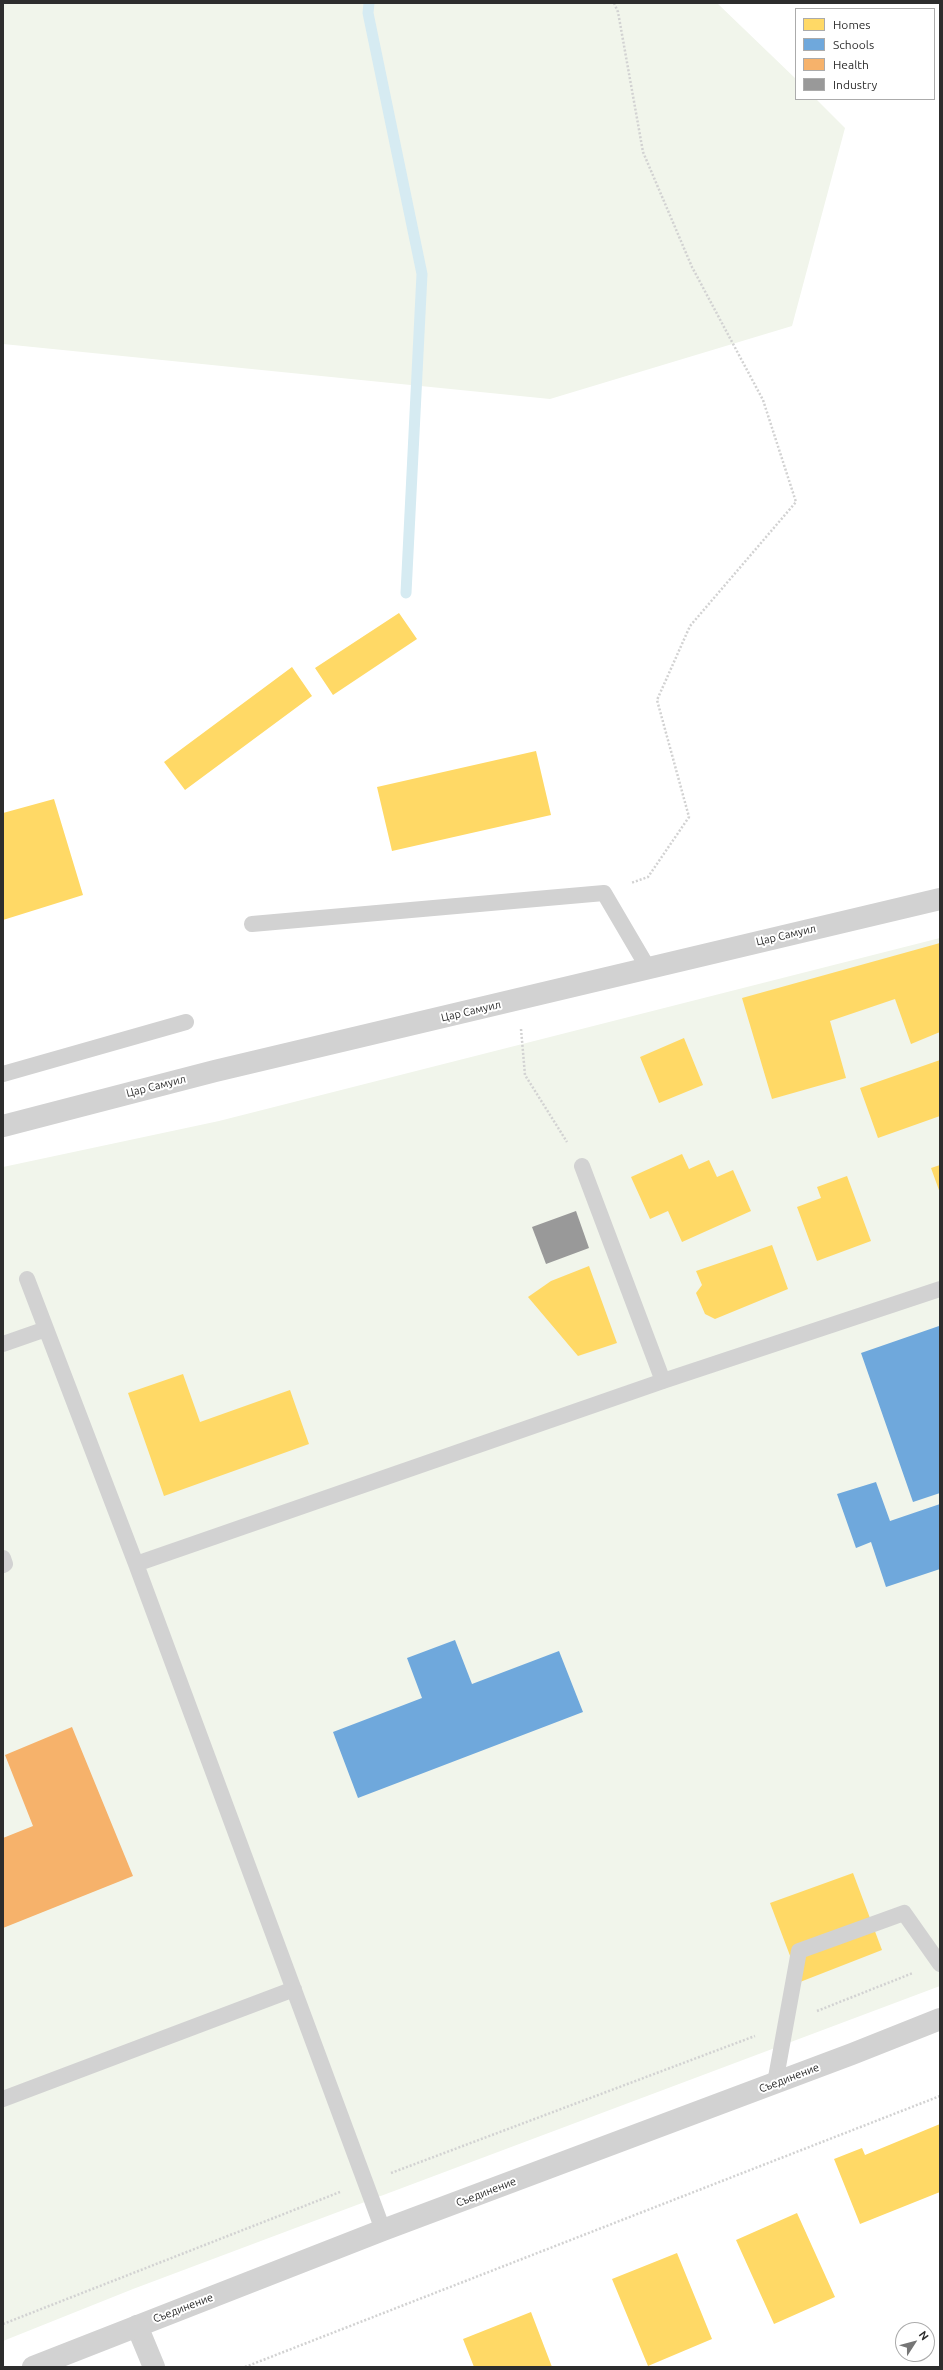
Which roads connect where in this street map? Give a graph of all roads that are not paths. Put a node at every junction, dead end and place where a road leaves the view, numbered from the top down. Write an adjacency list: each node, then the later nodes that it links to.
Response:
1 (940, 899): 3 (street, Цар Самуил)
2 (252, 924): 3 (lane)
3 (648, 968): 6 (street, Цар Самуил)
4 (186, 1022): 5 (lane)
5 (3, 1074)
6 (3, 1126)
7 (582, 1166): 12 (lane)
8 (27, 1279): 10 (lane)
9 (940, 1289): 12 (lane)
10 (46, 1329): 11 (lane); 14 (lane)
11 (3, 1344)
12 (663, 1381): 14 (lane)
13 (3, 1558): 15 (lane)
14 (136, 1564): 17 (lane)
15 (3, 1565)
16 (939, 1963): 19 (lane)
17 (294, 1989): 20 (lane); 21 (lane)
18 (940, 2019): 19 (street, Съединение)
19 (776, 2083): 21 (street, Съединение)
20 (3, 2099)
21 (383, 2230): 22 (street, Съединение)
22 (137, 2326): 23 (street, Съединение); 24 (street)
23 (32, 2367)
24 (154, 2367)

